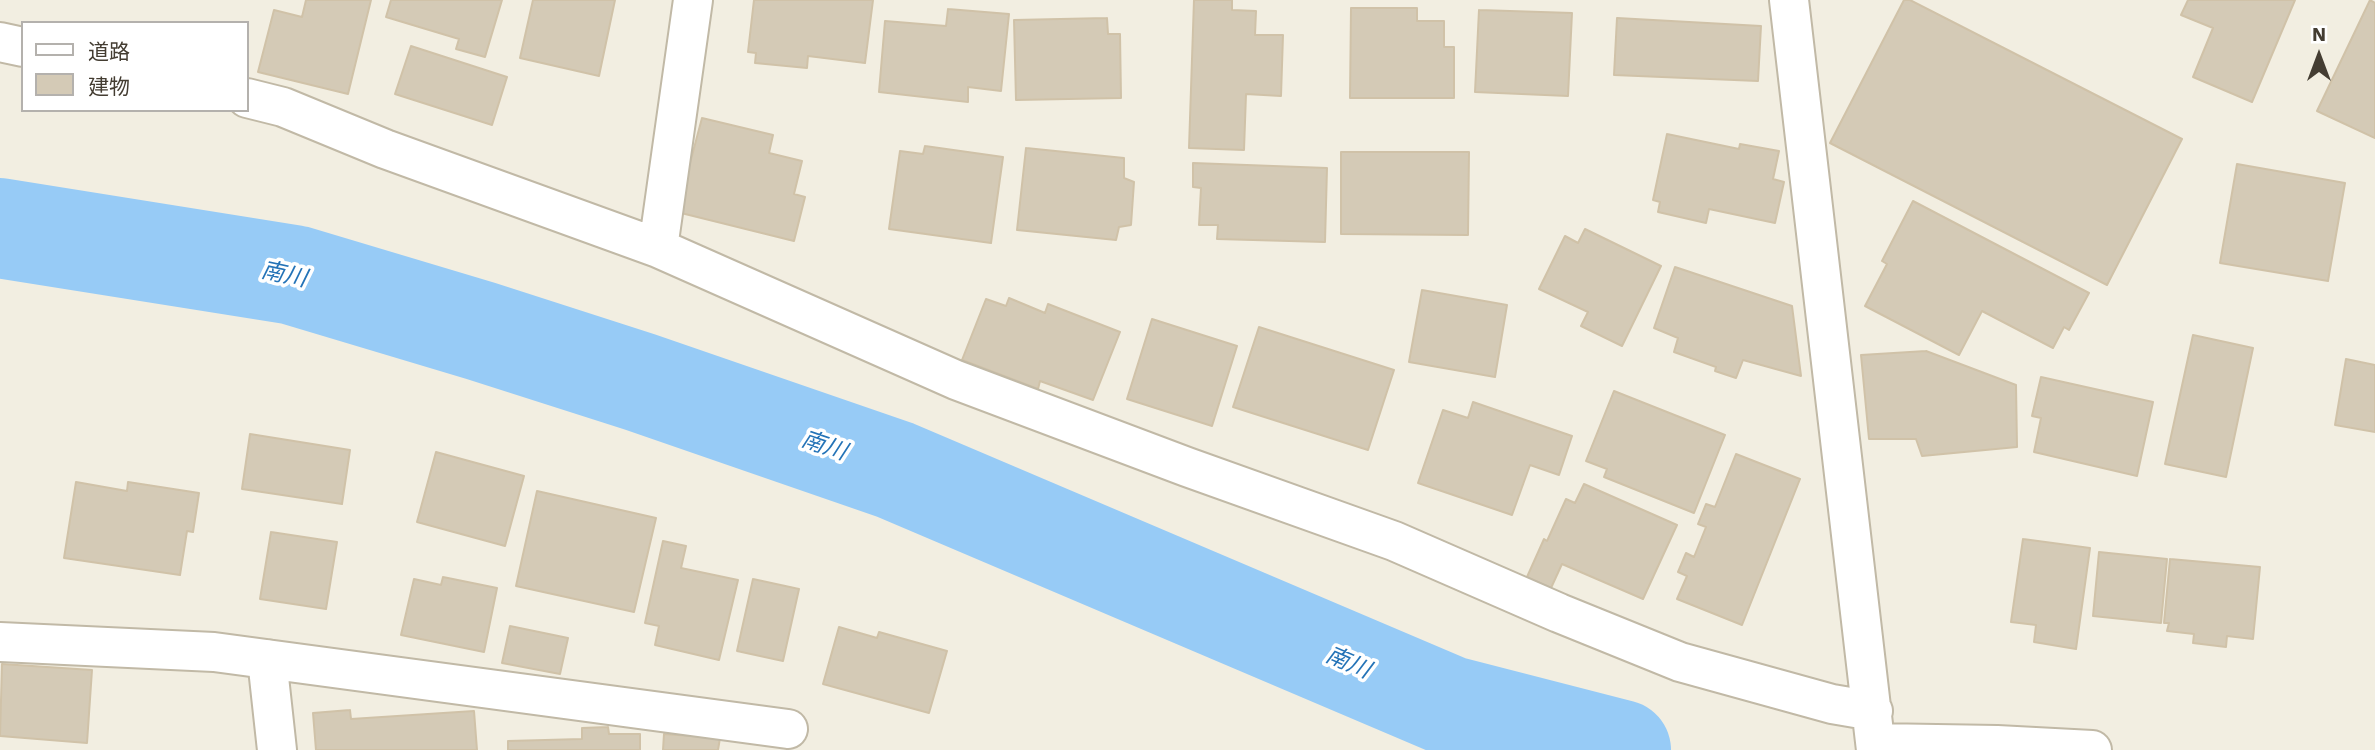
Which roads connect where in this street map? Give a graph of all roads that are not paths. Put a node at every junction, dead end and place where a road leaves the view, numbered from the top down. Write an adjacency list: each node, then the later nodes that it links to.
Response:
1 (693, 0): 6 (street)
2 (1789, 0): 10 (street)
3 (0, 42): 4 (street)
4 (21, 47)
5 (248, 98): 6 (street)
6 (658, 248): 10 (street)
7 (0, 642): 8 (street)
8 (267, 659): 9 (street); 11 (street)
9 (788, 729)
10 (1875, 735): 12 (street)
11 (277, 750)
12 (2092, 750)

